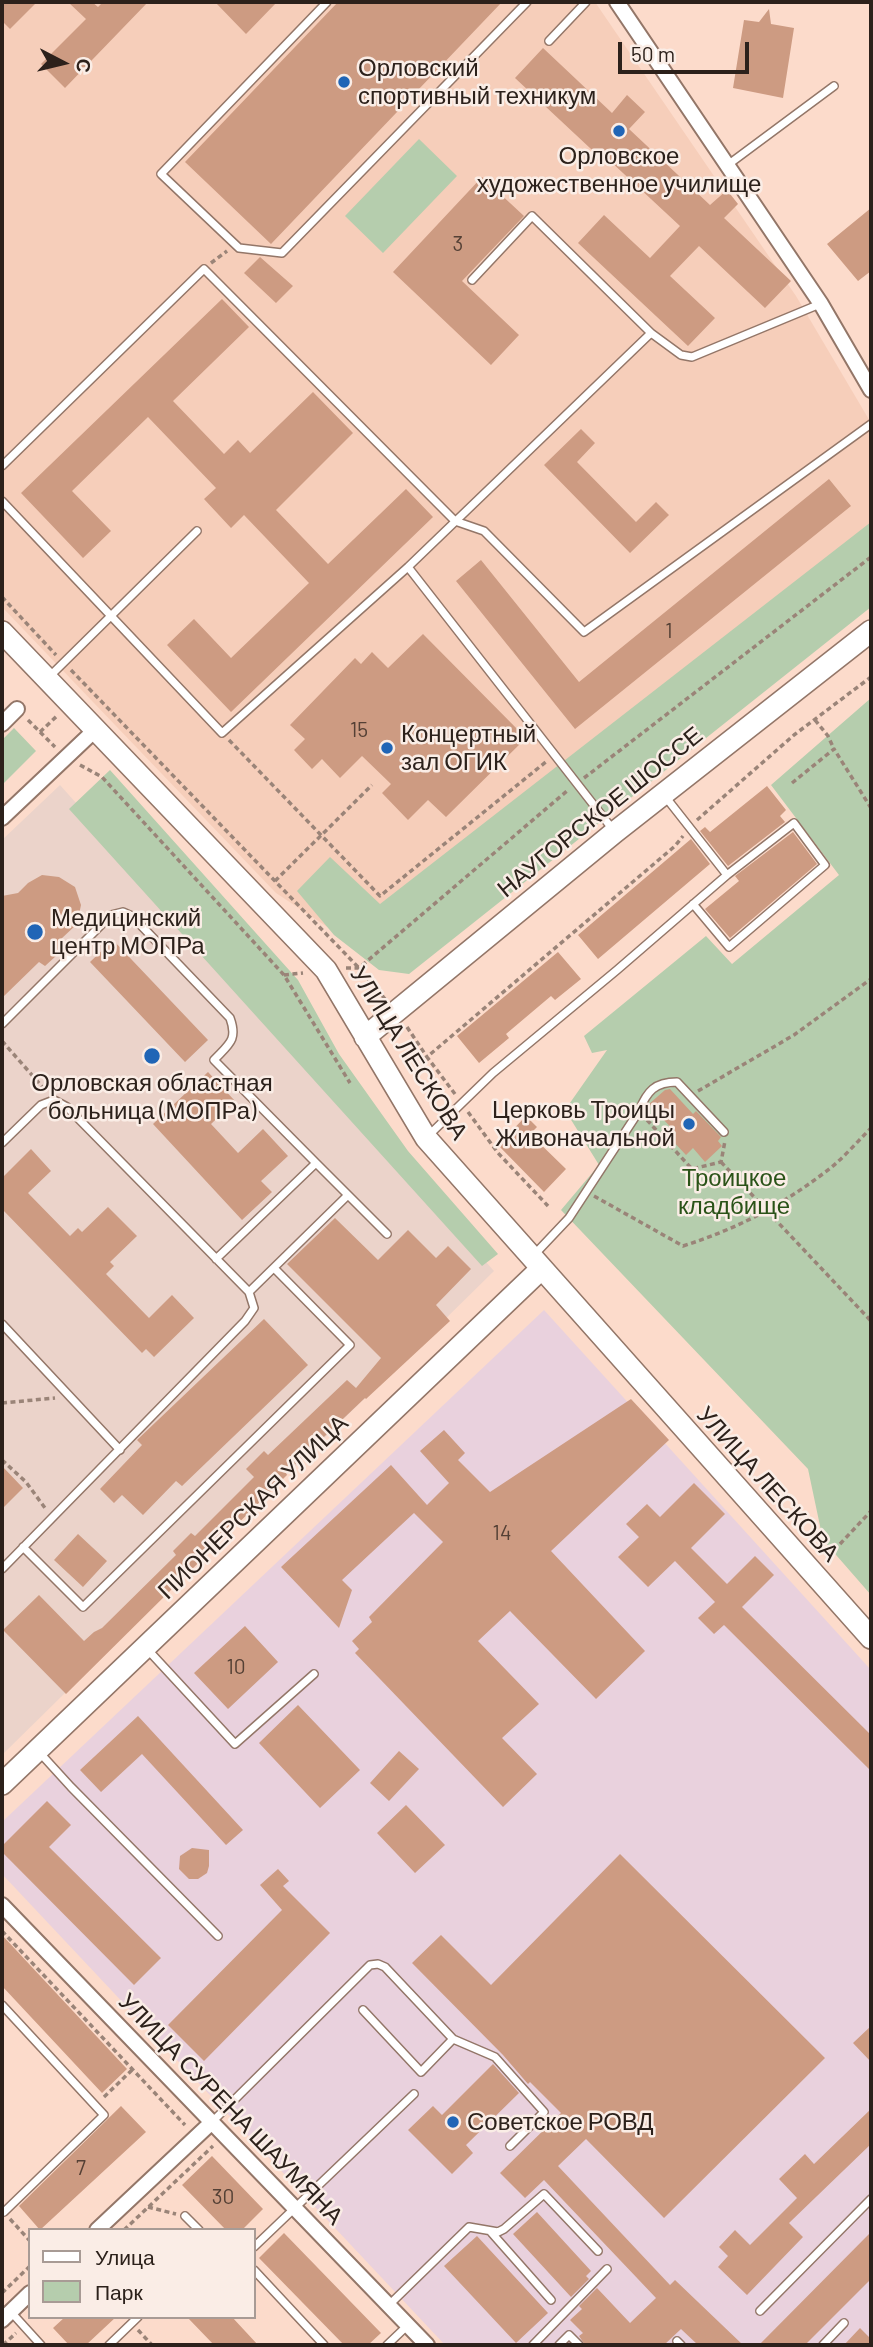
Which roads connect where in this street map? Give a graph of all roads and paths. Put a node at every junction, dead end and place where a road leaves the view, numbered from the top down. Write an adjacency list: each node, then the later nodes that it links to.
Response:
1 (327, 2): 8 (lane)
2 (527, 2): 8 (lane)
3 (586, 2): 5 (lane)
4 (617, 2): 7 (street)
5 (549, 41)
6 (834, 86): 7 (lane)
7 (729, 164): 11 (street)
8 (239, 248): 9 (path)
9 (204, 269): 15 (lane); 17 (lane)
10 (472, 279): 12 (lane)
11 (821, 304): 12 (lane); 13 (street)
12 (651, 333): 17 (lane)
13 (871, 390)
14 (871, 424): 17 (lane)
15 (2, 466)
16 (2, 501): 22 (lane)
17 (455, 520): 20 (lane)
18 (197, 531): 22 (lane)
19 (871, 557): 36 (path)
20 (408, 567): 32 (lane); 34 (lane)
21 (2, 597): 25 (path)
22 (111, 617): 25 (lane); 32 (lane)
23 (871, 631): 39 (main road, НАУГОРСКОЕ ШОССЕ)
24 (2, 632): 27 (main road, УЛИЦА ЛЕСКОВА)
25 (64, 663): 27 (lane); 46 (path)
26 (871, 677): 29 (path)
27 (47, 679): 31 (main road, УЛИЦА ЛЕСКОВА)
28 (17, 709): 30 (street); 35 (path)
29 (815, 720): 33 (path); 42 (path)
30 (2, 724)
31 (95, 730): 35 (street); 49 (main road, УЛИЦА ЛЕСКОВА)
32 (222, 733): 44 (path)
33 (834, 749): 37 (path); 40 (path)
34 (555, 754): 36 (lane); 44 (path)
35 (65, 757): 41 (street); 56 (path)
36 (577, 783): 43 (lane); 48 (path)
37 (792, 783)
38 (372, 785): 44 (path)
39 (663, 794): 42 (lane); 43 (main road, НАУГОРСКОЕ ШОССЕ)
40 (871, 808)
41 (2, 818)
42 (689, 828): 45 (lane); 55 (path)
43 (615, 832): 51 (main road, НАУГОРСКОЕ ШОССЕ)
44 (321, 835): 46 (path)
45 (727, 875): 47 (lane); 47 (lane)
46 (275, 881): 48 (path)
47 (693, 904): 59 (lane)
48 (359, 968): 49 (path); 51 (path)
49 (326, 970): 53 (main road, УЛИЦА ЛЕСКОВА)
50 (871, 979): 57 (path)
51 (397, 1012): 53 (main road, НАУГОРСКОЕ ШОССЕ); 55 (path)
52 (2, 1024): 66 (lane)
53 (365, 1037): 63 (main road, УЛИЦА ЛЕСКОВА)
54 (2, 1041): 58 (path)
55 (427, 1057): 59 (path)
56 (350, 1083)
57 (690, 1096): 60 (lane); 62 (lane)
58 (54, 1100): 64 (lane); 72 (lane)
59 (462, 1104): 63 (lane); 69 (path)
60 (639, 1111): 65 (path); 67 (lane)
61 (871, 1128): 70 (path)
62 (724, 1132): 65 (path)
63 (426, 1138): 73 (main road, УЛИЦА ЛЕСКОВА)
64 (2, 1143)
65 (721, 1162): 70 (path)
66 (316, 1163): 68 (lane); 72 (lane)
67 (586, 1192): 70 (path); 73 (lane)
68 (348, 1195): 71 (lane); 74 (lane)
69 (548, 1206)
70 (768, 1212): 76 (path)
71 (387, 1234)
72 (216, 1259): 75 (lane)
73 (536, 1263): 87 (main road, УЛИЦА ЛЕСКОВА); 88 (main road, ПИОНЕРСКАЯ УЛИЦА)
74 (274, 1268): 75 (lane); 85 (lane)
75 (249, 1292): 80 (lane)
76 (871, 1321)
77 (2, 1324): 78 (lane)
78 (70, 1397): 79 (path); 80 (lane)
79 (2, 1404)
80 (120, 1450): 83 (lane)
81 (2, 1460): 83 (path)
82 (871, 1511): 84 (path)
83 (52, 1518): 85 (lane)
84 (840, 1544)
85 (23, 1547): 86 (lane)
86 (2, 1569)
87 (871, 1638)
88 (145, 1647): 89 (lane); 90 (main road, ПИОНЕРСКАЯ УЛИЦА)
89 (314, 1674)
90 (38, 1750): 91 (main road, ПИОНЕРСКАЯ УЛИЦА); 94 (lane)
91 (2, 1784)
92 (2, 1905): 101 (street, УЛИЦА СУРЕНА ШАУМЯНА)
93 (2, 1931): 98 (path)
94 (218, 1936)
95 (2, 2005): 100 (lane)
96 (363, 2010): 97 (lane)
97 (453, 2039): 101 (lane); 104 (lane)
98 (132, 2070): 100 (path); 103 (path)
99 (414, 2094): 106 (lane)
100 (95, 2105): 108 (lane)
101 (212, 2122): 102 (street, УЛИЦА СУРЕНА ШАУМЯНА); 103 (street)
102 (225, 2135): 106 (street, УЛИЦА СУРЕНА ШАУМЯНА); 107 (path)
103 (195, 2136): 110 (street)
104 (510, 2146)
105 (871, 2199): 124 (lane)
106 (295, 2206): 115 (lane); 123 (street, УЛИЦА СУРЕНА ШАУМЯНА)
107 (148, 2207): 109 (path); 111 (path)
108 (3, 2211): 114 (path)
109 (185, 2216): 112 (lane)
110 (99, 2228)
111 (126, 2228)
112 (197, 2228)
113 (490, 2230): 116 (lane); 122 (lane); 123 (lane)
114 (28, 2239)
115 (256, 2245)
116 (598, 2251)
117 (28, 2268): 120 (path)
118 (607, 2269): 136 (lane)
119 (256, 2272): 133 (lane)
120 (2, 2293)
121 (28, 2295): 125 (street)
122 (551, 2300)
123 (390, 2304): 129 (street, УЛИЦА СУРЕНА ШАУМЯНА)
124 (760, 2311)
125 (6, 2316): 130 (lane)
126 (136, 2319): 127 (lane)
127 (132, 2323): 131 (lane); 132 (path)
128 (844, 2323): 139 (lane)
129 (408, 2325): 134 (lane); 135 (street, УЛИЦА СУРЕНА ШАУМЯНА)
130 (41, 2345)
131 (109, 2345)
132 (152, 2345)
133 (324, 2345)
134 (387, 2345)
135 (427, 2345)
136 (533, 2345)
137 (559, 2345): 138 (lane)
138 (579, 2345)
139 (822, 2345)

